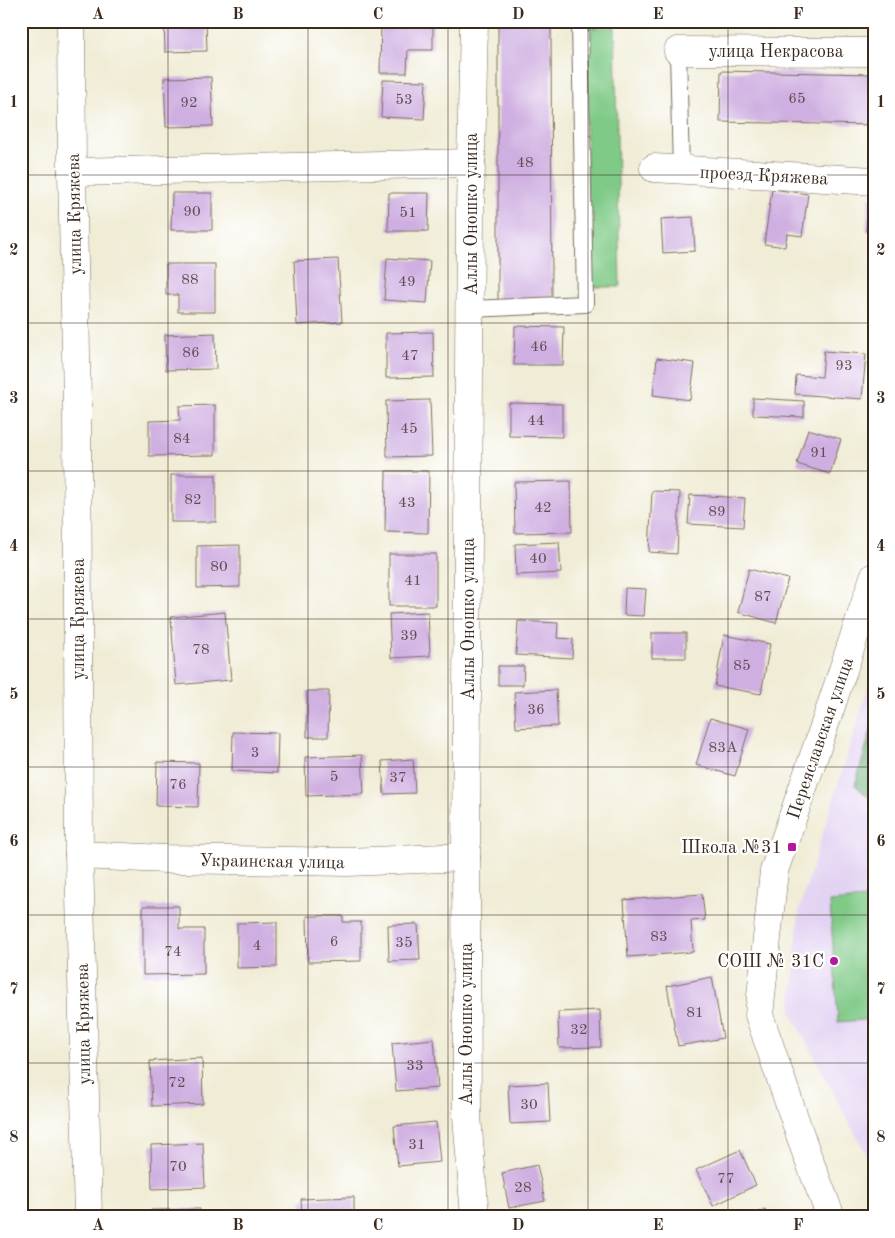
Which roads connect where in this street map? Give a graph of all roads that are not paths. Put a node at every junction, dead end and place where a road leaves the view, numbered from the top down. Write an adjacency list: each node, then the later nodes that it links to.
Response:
1 (72, 21): 9 (street, улица Кряжева)
2 (474, 21): 6 (street, Аллы Оношко улица)
3 (580, 21): 11 (lane)
4 (678, 51): 5 (street, улица Некрасова); 8 (lane)
5 (874, 52)
6 (471, 163): 9 (street); 11 (street, Аллы Оношко улица)
7 (654, 168): 8 (street, проезд Кряжева)
8 (681, 170): 10 (street, проезд Кряжева)
9 (72, 172): 13 (street, улица Кряжева)
10 (874, 181)
11 (470, 309): 14 (street, Аллы Оношко улица)
12 (874, 577): 17 (street, Переяславская улица)
13 (79, 855): 14 (street, Украинская улица); 15 (street, улица Кряжева)
14 (466, 857): 16 (street, Аллы Оношко улица)
15 (88, 1217)
16 (475, 1217)
17 (831, 1217)

